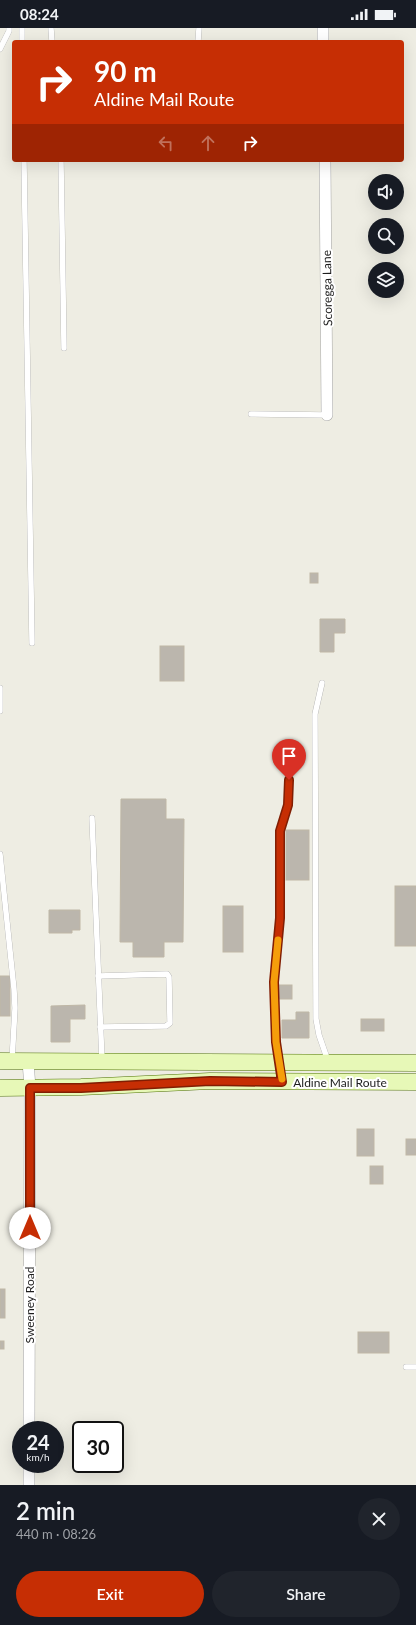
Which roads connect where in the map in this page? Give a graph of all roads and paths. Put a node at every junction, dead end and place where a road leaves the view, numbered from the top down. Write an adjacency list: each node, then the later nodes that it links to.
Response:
1 (9, 28): 10 (lane)
2 (22, 28): 6 (lane)
3 (51, 28): 7 (lane)
4 (199, 28): 8 (lane)
5 (323, 28): 9 (street)
6 (22, 40)
7 (52, 40)
8 (198, 40)
9 (323, 40)
10 (0, 49)
11 (24, 162): 17 (lane)
12 (61, 162): 14 (lane)
13 (325, 162): 16 (street, Scoregga Lane)
14 (64, 348)
15 (251, 414): 16 (lane)
16 (327, 416)
17 (32, 643)
18 (322, 683): 30 (lane)
19 (0, 688): 20 (lane)
20 (0, 711)
21 (290, 767): 29 (lane)
22 (92, 818): 24 (lane)
23 (0, 854): 26 (lane)
24 (98, 976): 25 (lane); 25 (lane)
25 (100, 1027): 28 (lane)
26 (6, 1061): 27 (main road, Aldine Mail Route)
27 (28, 1061): 28 (main road, Aldine Mail Route); 36 (street, Sweeney Road)
28 (102, 1062): 29 (main road, Aldine Mail Route); 34 (main road)
29 (280, 1063): 30 (main road, Aldine Mail Route); 32 (main road)
30 (328, 1063): 31 (main road, Aldine Mail Route)
31 (416, 1063)
32 (282, 1082): 33 (main road, Aldine Mail Route); 34 (main road, Aldine Mail Route)
33 (416, 1082)
34 (104, 1086): 36 (main road, Aldine Mail Route)
35 (0, 1088): 36 (main road, Aldine Mail Route)
36 (30, 1088): 39 (street, Sweeney Road)
37 (406, 1367): 38 (lane)
38 (416, 1367)
39 (29, 1421)
40 (29, 1473): 41 (street)
41 (29, 1485)

